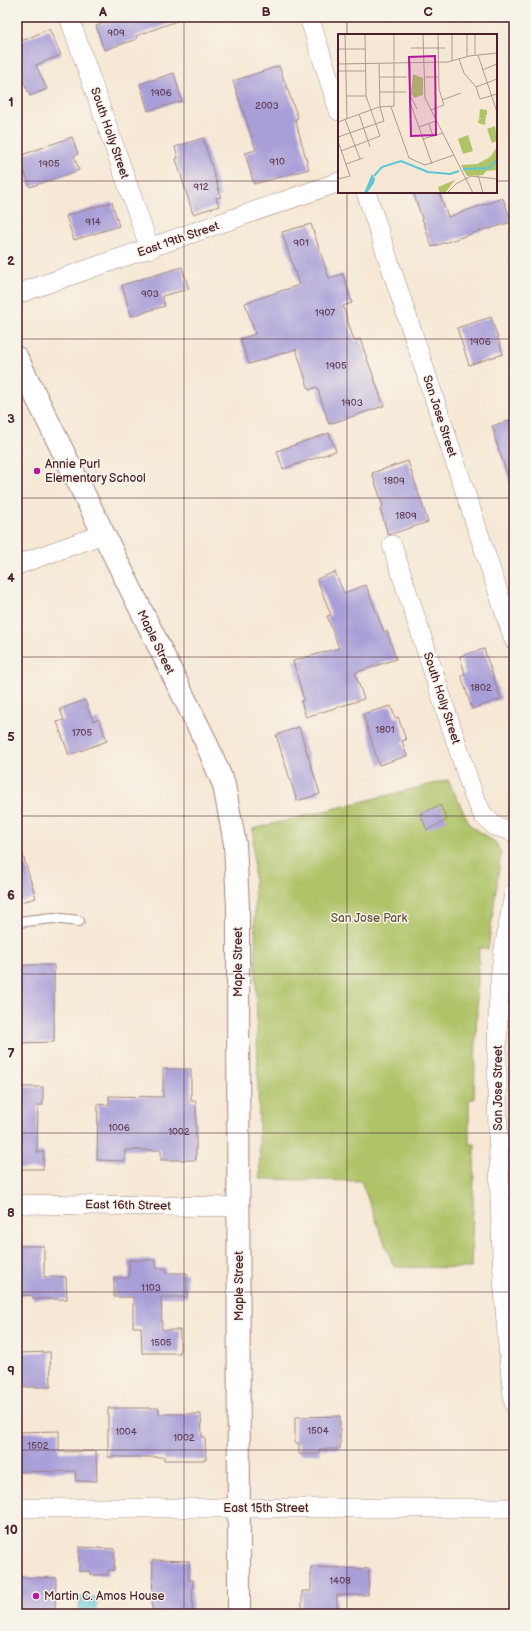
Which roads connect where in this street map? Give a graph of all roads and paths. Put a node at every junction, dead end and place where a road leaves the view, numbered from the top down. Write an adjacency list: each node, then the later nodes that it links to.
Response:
1 (69, 17): 6 (street, South Holly Street)
2 (309, 17): 3 (street)
3 (338, 108)
4 (338, 182): 6 (street, East 19th Street)
5 (366, 193): 12 (street, San Jose Street)
6 (150, 249): 7 (street, East 19th Street)
7 (17, 294)
8 (17, 358): 9 (street, Maple Street)
9 (103, 534): 11 (street); 18 (street, Maple Street)
10 (392, 545): 13 (street, South Holly Street)
11 (17, 565)
12 (514, 640)
13 (514, 832)
14 (514, 893): 19 (street, San Jose Street)
15 (79, 921): 16 (lane)
16 (17, 922)
17 (17, 1204): 18 (street, East 16th Street)
18 (239, 1207): 21 (street, Maple Street)
19 (514, 1404)
20 (17, 1508): 21 (street, East 15th Street)
21 (239, 1508): 22 (street, East 15th Street); 23 (street, Maple Street)
22 (514, 1508)
23 (239, 1614)

